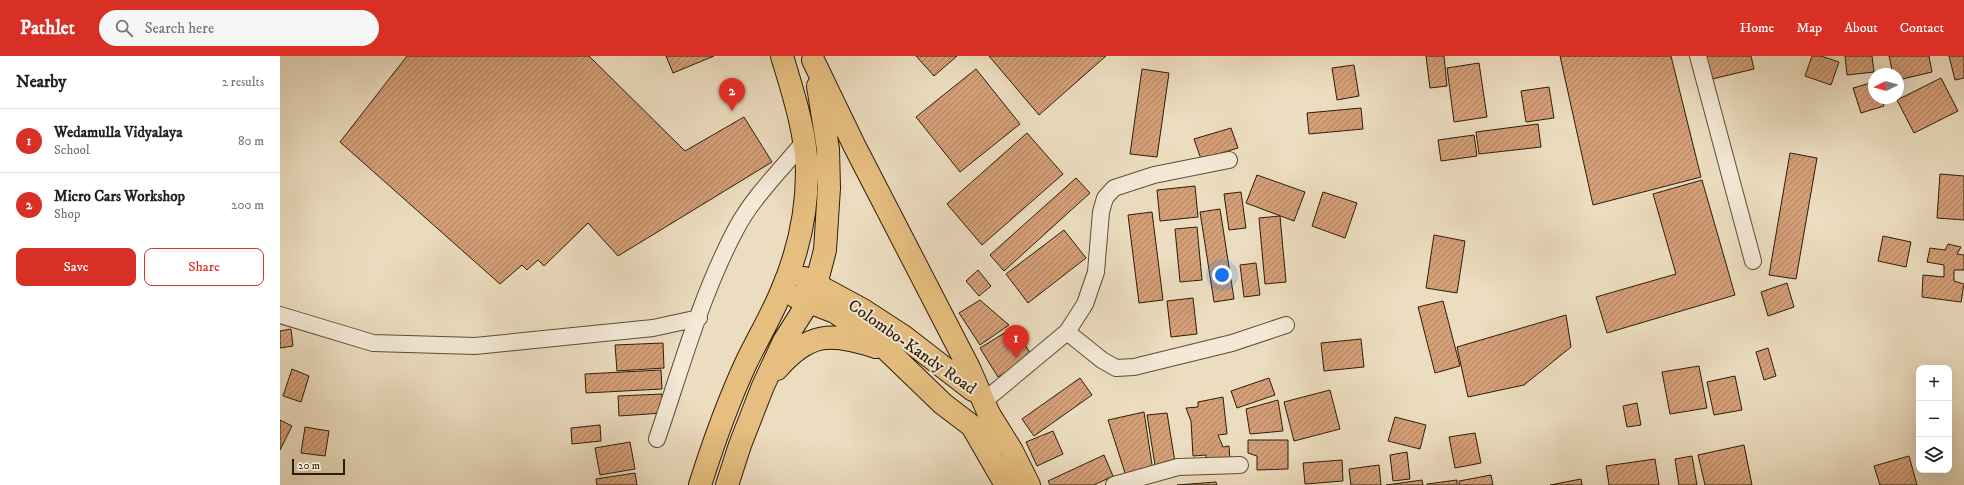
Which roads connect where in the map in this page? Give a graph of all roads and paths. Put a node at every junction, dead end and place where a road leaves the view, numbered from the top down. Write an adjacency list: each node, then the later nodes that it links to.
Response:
1 (782, 56): 4 (highway)
2 (1698, 56): 6 (street)
3 (813, 58): 9 (highway); 16 (highway)
4 (803, 143): 7 (highway); 11 (street)
5 (1229, 160): 13 (street)
6 (1753, 261)
7 (790, 270): 8 (highway); 9 (highway, Colombo-Kandy Road)
8 (782, 290): 9 (highway, Colombo-Kandy Road); 19 (highway)
9 (812, 294): 14 (highway, Colombo-Kandy Road); 15 (highway); 16 (highway, Colombo-Kandy Road)
10 (280, 316): 11 (street)
11 (699, 318): 17 (street)
12 (1286, 324): 13 (street)
13 (1067, 332): 16 (street)
14 (887, 350): 15 (highway); 21 (highway, Colombo-Kandy Road)
15 (763, 386): 20 (highway)
16 (982, 397): 22 (highway, Colombo-Kandy Road)
17 (657, 440)
18 (1240, 465): 23 (street)
19 (700, 485)
20 (727, 485)
21 (1006, 485)
22 (1029, 485)
23 (1114, 485)

